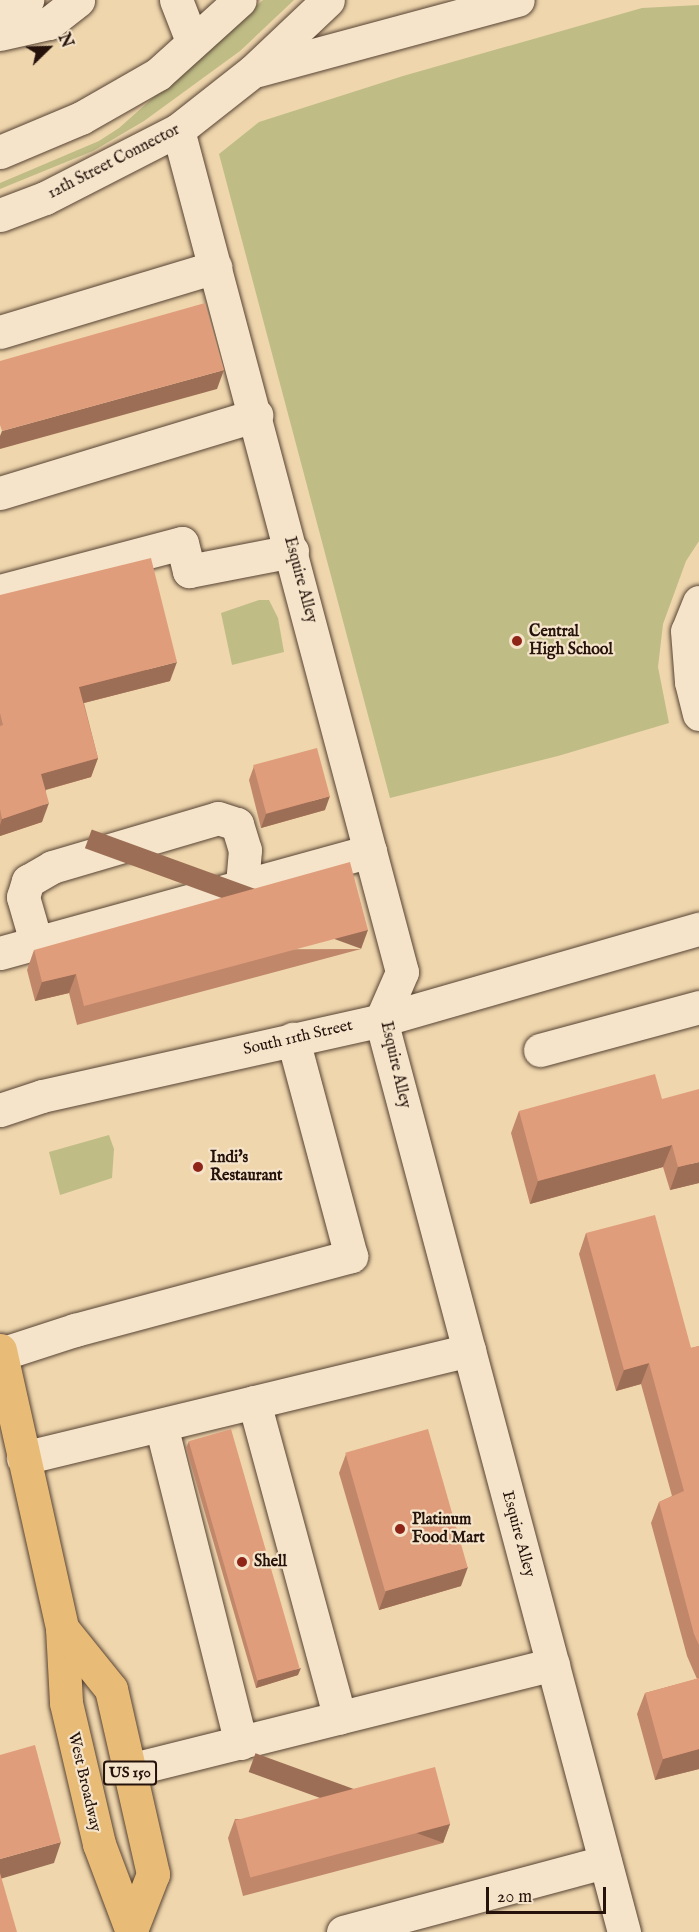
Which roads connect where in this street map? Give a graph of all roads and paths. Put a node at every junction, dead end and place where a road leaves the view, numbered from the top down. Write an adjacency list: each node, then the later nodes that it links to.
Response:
1 (27, 0): 7 (street)
2 (78, 0): 8 (street)
3 (176, 0): 9 (street)
4 (240, 0): 9 (street)
5 (328, 0): 10 (street, 12th Street Connector)
6 (518, 0): 10 (street)
7 (0, 6)
8 (0, 34)
9 (192, 41): 12 (street)
10 (253, 71): 11 (street, 12th Street Connector)
11 (178, 130): 13 (street, 12th Street Connector); 14 (street, Esquire Alley)
12 (0, 152)
13 (0, 215)
14 (215, 267): 15 (street); 16 (street, Esquire Alley)
15 (0, 332)
16 (256, 415): 17 (street); 18 (street, Esquire Alley)
17 (0, 493)
18 (292, 551): 19 (street); 22 (street, Esquire Alley)
19 (0, 591)
20 (699, 602): 21 (street)
21 (699, 714)
22 (370, 851): 23 (street); 28 (street, Esquire Alley)
23 (242, 886): 25 (street); 25 (street)
24 (699, 930): 28 (street, South 11th Street)
25 (36, 942): 26 (street)
26 (0, 952)
27 (699, 1007): 30 (street)
28 (381, 1020): 29 (street, South 11th Street); 32 (street, Esquire Alley)
29 (293, 1039): 31 (street, South 11th Street); 33 (street)
30 (540, 1050)
31 (0, 1110)
32 (469, 1350): 34 (street); 38 (street, Esquire Alley)
33 (1, 1352): 36 (main road, West Broadway / US 150)
34 (254, 1402): 35 (street); 39 (street)
35 (161, 1425): 36 (street); 40 (street)
36 (24, 1458): 37 (main road, West Broadway / US 150)
37 (62, 1628): 41 (main road, West Broadway / US 150); 43 (main road, West Broadway / US 150)
38 (553, 1664): 39 (street); 42 (street, Esquire Alley)
39 (340, 1718): 40 (street)
40 (242, 1743): 41 (street)
41 (129, 1770): 43 (main road, West Broadway / US 150)
42 (605, 1862): 44 (street); 45 (street, Esquire Alley)
43 (131, 1931)
44 (343, 1932)
45 (624, 1932)

